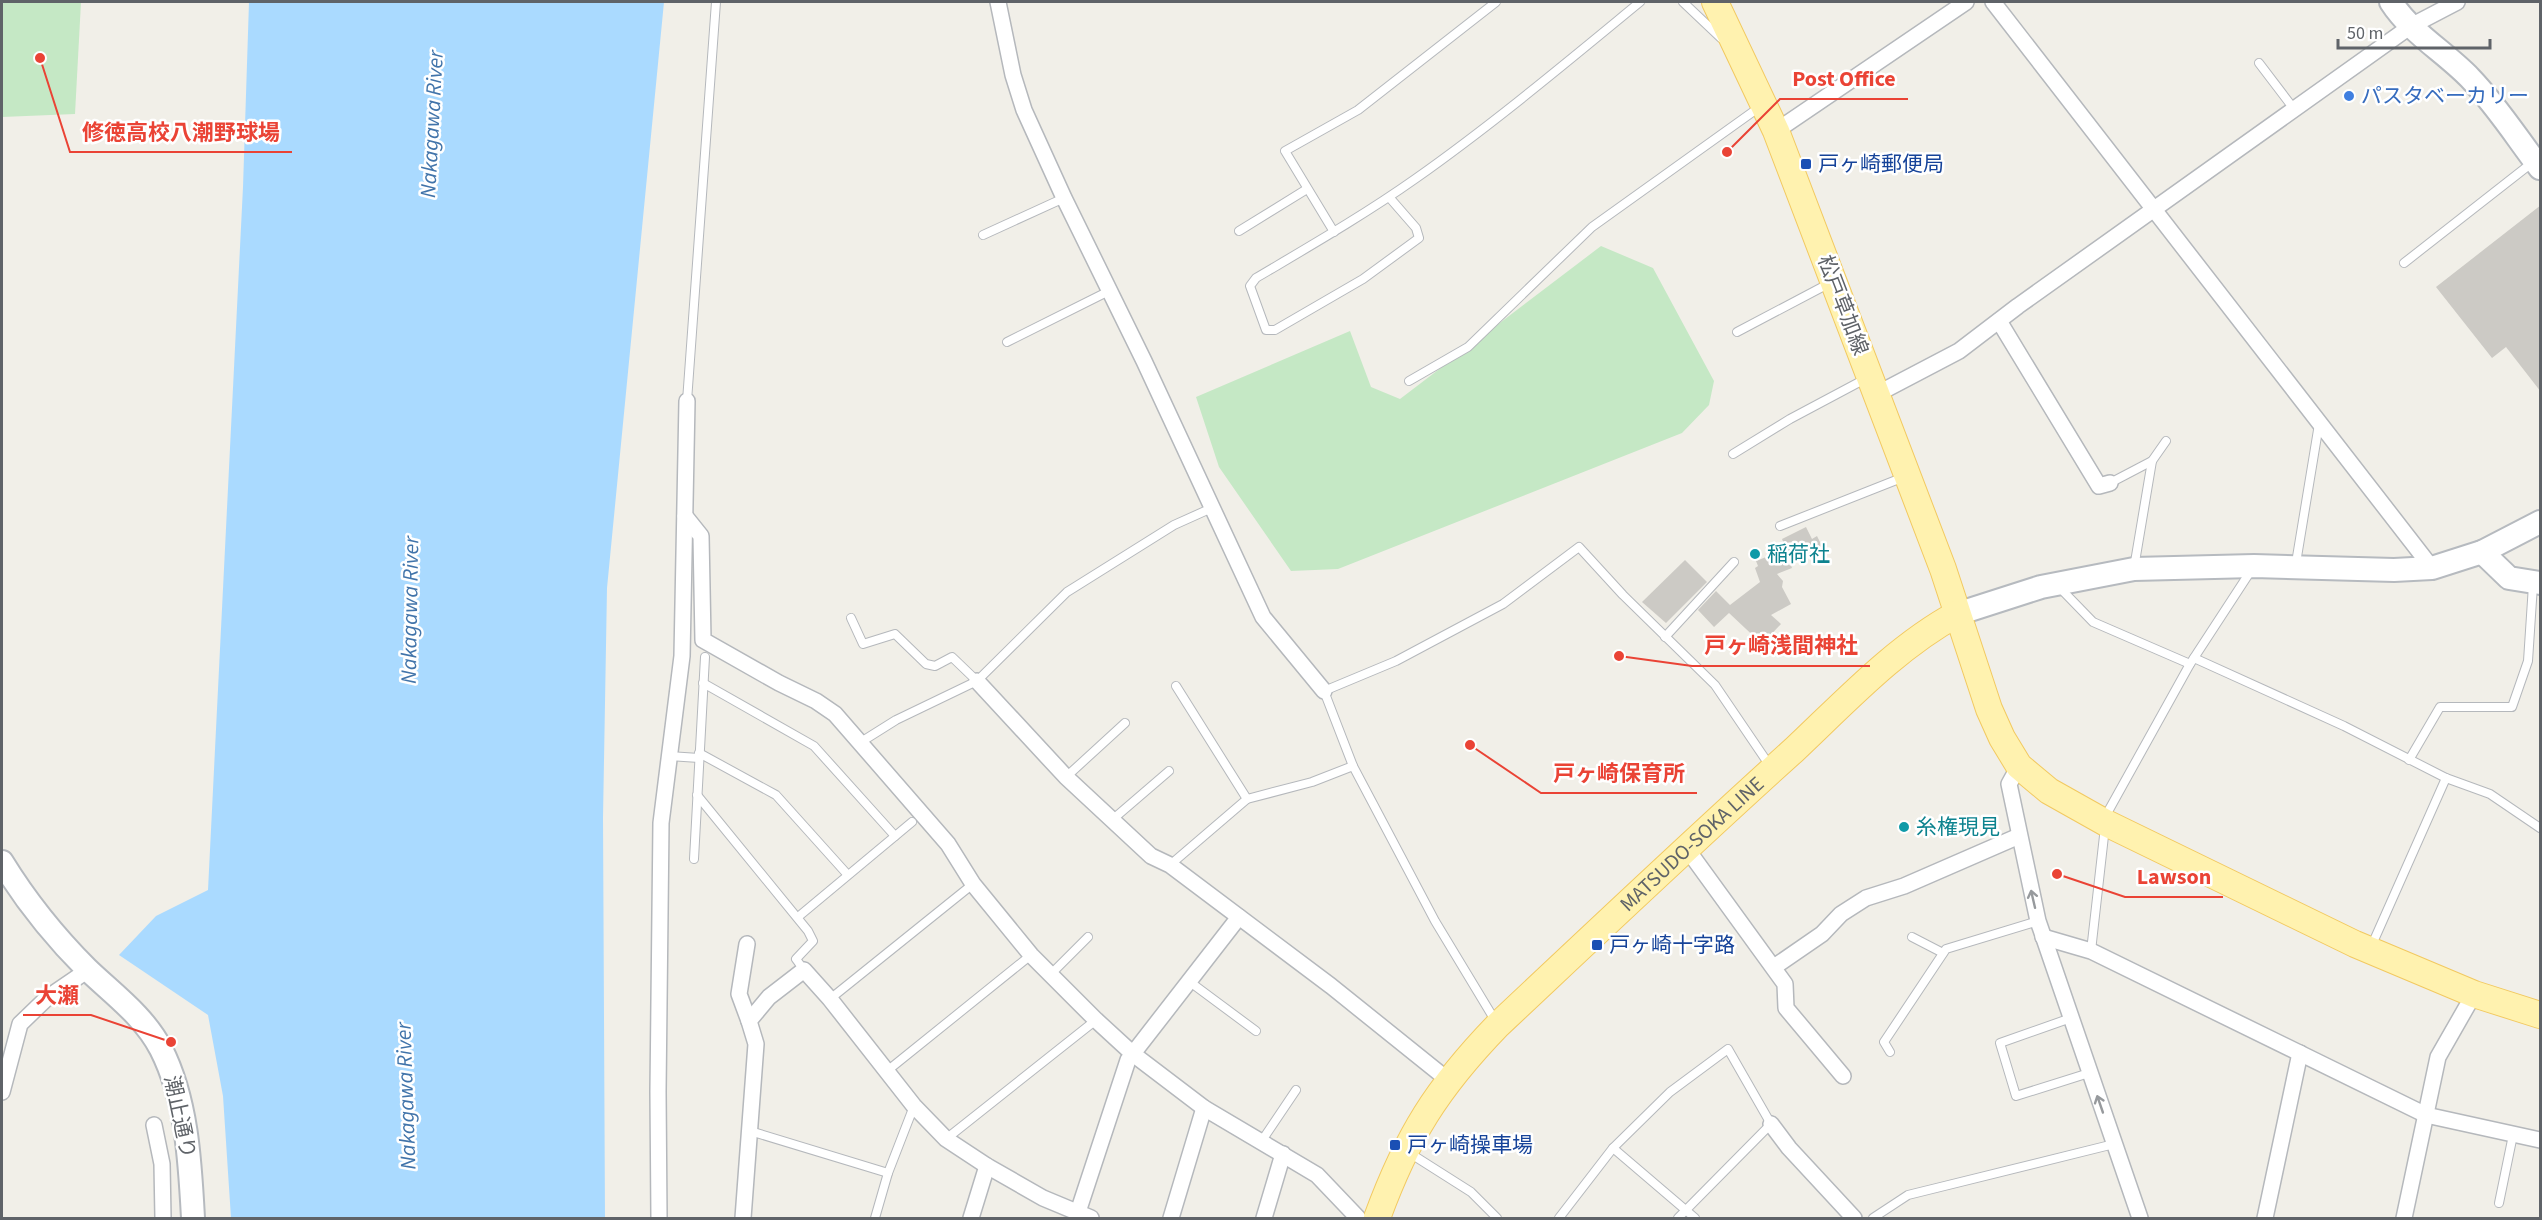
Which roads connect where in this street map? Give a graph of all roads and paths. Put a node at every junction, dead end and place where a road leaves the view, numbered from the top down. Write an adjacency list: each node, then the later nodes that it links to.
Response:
1 (716, 2): 33 (lane)
2 (998, 2): 20 (street)
3 (1496, 2): 18 (lane)
4 (1640, 2): 19 (lane)
5 (1683, 2): 12 (lane)
6 (1715, 2): 12 (main road, 松戸草加線)
7 (1966, 2): 16 (street)
8 (1993, 2): 21 (street)
9 (2391, 2): 11 (street)
10 (2457, 2): 11 (street)
11 (2411, 26): 15 (street); 17 (street)
12 (1741, 54): 14 (main road, 松戸草加線)
13 (2259, 63): 15 (lane)
14 (1765, 103): 16 (main road, 松戸草加線); 31 (lane)
15 (2294, 109): 21 (street)
16 (1776, 131): 26 (main road, 松戸草加線)
17 (2537, 164): 25 (lane)
18 (1307, 189): 22 (lane); 23 (lane)
19 (1389, 197): 23 (lane); 23 (lane)
20 (1064, 198): 24 (lane); 27 (street)
21 (2154, 209): 28 (street); 34 (street)
22 (1239, 231)
23 (1334, 232)
24 (983, 235)
25 (2404, 263)
26 (1834, 281): 29 (lane); 32 (main road, 松戸草加線)
27 (1109, 291): 30 (lane); 40 (street)
28 (1999, 321): 32 (street); 39 (street)
29 (1737, 332)
30 (1007, 342)
31 (1409, 381)
32 (1874, 385): 36 (lane); 38 (main road, 松戸草加線)
33 (687, 401): 41 (street)
34 (2320, 423): 47 (lane); 48 (street)
35 (2166, 441): 37 (lane)
36 (1733, 454)
37 (2152, 461): 39 (lane); 49 (lane)
38 (1909, 476): 43 (lane); 52 (main road, 松戸草加線)
39 (2110, 483)
40 (1214, 507): 57 (lane); 60 (street)
41 (685, 516): 62 (street); 63 (street)
42 (2541, 522): 44 (street)
43 (1780, 526)
44 (2482, 552): 48 (street); 51 (street)
45 (1734, 562): 54 (lane)
46 (2254, 566): 47 (street); 49 (street); 56 (lane)
47 (2295, 568): 48 (street)
48 (2432, 568)
49 (2134, 569): 50 (street)
50 (2056, 583): 52 (street); 56 (lane)
51 (2537, 583): 65 (lane)
52 (1958, 614): 67 (main road, 松戸草加線); 68 (main road, MATSUDO-SOKA LINE)
53 (851, 618): 57 (lane)
54 (1665, 637): 60 (lane); 68 (lane)
55 (705, 657): 58 (lane)
56 (2192, 661): 65 (lane); 76 (lane)
57 (977, 681): 62 (lane); 70 (street)
58 (703, 683): 64 (lane); 78 (lane)
59 (1176, 686): 73 (lane)
60 (1324, 691): 66 (lane)
61 (1125, 723): 70 (lane)
62 (861, 742): 85 (street)
63 (669, 756): 64 (lane); 140 (street)
64 (699, 756): 72 (lane); 84 (lane)
65 (2409, 760): 71 (lane)
66 (1353, 766): 73 (lane); 108 (lane)
67 (2019, 766): 76 (main road, 松戸草加線); 79 (street)
68 (1772, 769): 80 (main road, MATSUDO-SOKA LINE)
69 (1169, 771): 74 (lane)
70 (1066, 777): 74 (street)
71 (2446, 778): 77 (lane); 93 (lane)
72 (697, 795): 81 (lane); 86 (lane)
73 (1247, 799): 83 (lane)
74 (1112, 820): 83 (street)
75 (912, 822): 78 (lane)
76 (2104, 822): 93 (main road, 松戸草加線); 94 (lane)
77 (2541, 828)
78 (895, 836): 84 (lane)
79 (2019, 836): 88 (street, one-way to 79); 97 (street)
80 (1687, 849): 97 (street); 108 (main road, MATSUDO-SOKA LINE)
81 (694, 859)
82 (2, 862): 98 (street, 潮止通り)
83 (1170, 865): 87 (street)
84 (847, 874): 86 (lane)
85 (973, 884): 96 (street); 103 (lane)
86 (798, 917): 99 (lane)
87 (1239, 917): 101 (street); 116 (street)
88 (2038, 921): 91 (street); 95 (lane)
89 (1088, 937): 100 (lane)
90 (1912, 937): 95 (lane)
91 (2043, 937): 94 (street); 105 (street)
92 (747, 945): 107 (street)
93 (2370, 950): 102 (main road, 松戸草加線)
94 (2091, 951): 111 (street)
95 (1943, 954): 110 (lane)
96 (1031, 955): 100 (street); 113 (lane)
97 (1774, 967): 115 (street)
98 (88, 970): 118 (street); 139 (street, 潮止通り)
99 (804, 970): 103 (street); 107 (street)
100 (1051, 974): 106 (street)
101 (1190, 982): 109 (lane); 112 (street)
102 (2474, 994): 104 (main road, 松戸草加線); 121 (street)
103 (830, 999): 113 (street)
104 (2541, 1015)
105 (2071, 1018): 114 (street); 114 (lane)
106 (1096, 1020): 112 (street); 126 (lane)
107 (749, 1021): 124 (street)
108 (1498, 1025): 116 (main road, MATSUDO-SOKA LINE)
109 (1256, 1031)
110 (1890, 1052)
111 (2300, 1053): 121 (street); 155 (street)
112 (1132, 1054): 120 (street); 137 (street)
113 (887, 1071): 119 (street)
114 (2090, 1073): 129 (street, one-way to 114)
115 (1843, 1076)
116 (1448, 1080): 131 (main road, MATSUDO-SOKA LINE)
117 (1296, 1090): 128 (lane)
118 (2, 1092)
119 (914, 1106): 126 (street); 134 (lane)
120 (1204, 1108): 128 (street); 144 (street)
121 (2426, 1114): 125 (street); 156 (street)
122 (1771, 1124): 130 (lane); 136 (lane); 152 (street)
123 (154, 1125): 138 (street)
124 (750, 1131): 134 (lane); 141 (street)
125 (2513, 1135): 127 (street); 135 (lane)
126 (946, 1139): 133 (street)
127 (2541, 1140)
128 (1261, 1142): 132 (street)
129 (2114, 1144): 153 (lane); 154 (street)
130 (1613, 1148): 136 (lane); 149 (lane)
131 (1405, 1150): 147 (main road, MATSUDO-SOKA LINE); 148 (lane)
132 (1283, 1154): 145 (street); 146 (street)
133 (987, 1166): 137 (street); 143 (street)
134 (888, 1173): 142 (lane)
135 (2499, 1203)
136 (1685, 1210): 150 (lane); 151 (lane)
137 (1085, 1215)
138 (163, 1218)
139 (194, 1218)
140 (659, 1218)
141 (743, 1218)
142 (875, 1218)
143 (971, 1218)
144 (1171, 1218)
145 (1264, 1218)
146 (1358, 1218)
147 (1377, 1218)
148 (1497, 1218)
149 (1559, 1218)
150 (1678, 1218)
151 (1695, 1218)
152 (1854, 1218)
153 (1874, 1218)
154 (2140, 1218)
155 (2265, 1218)
156 (2404, 1218)

